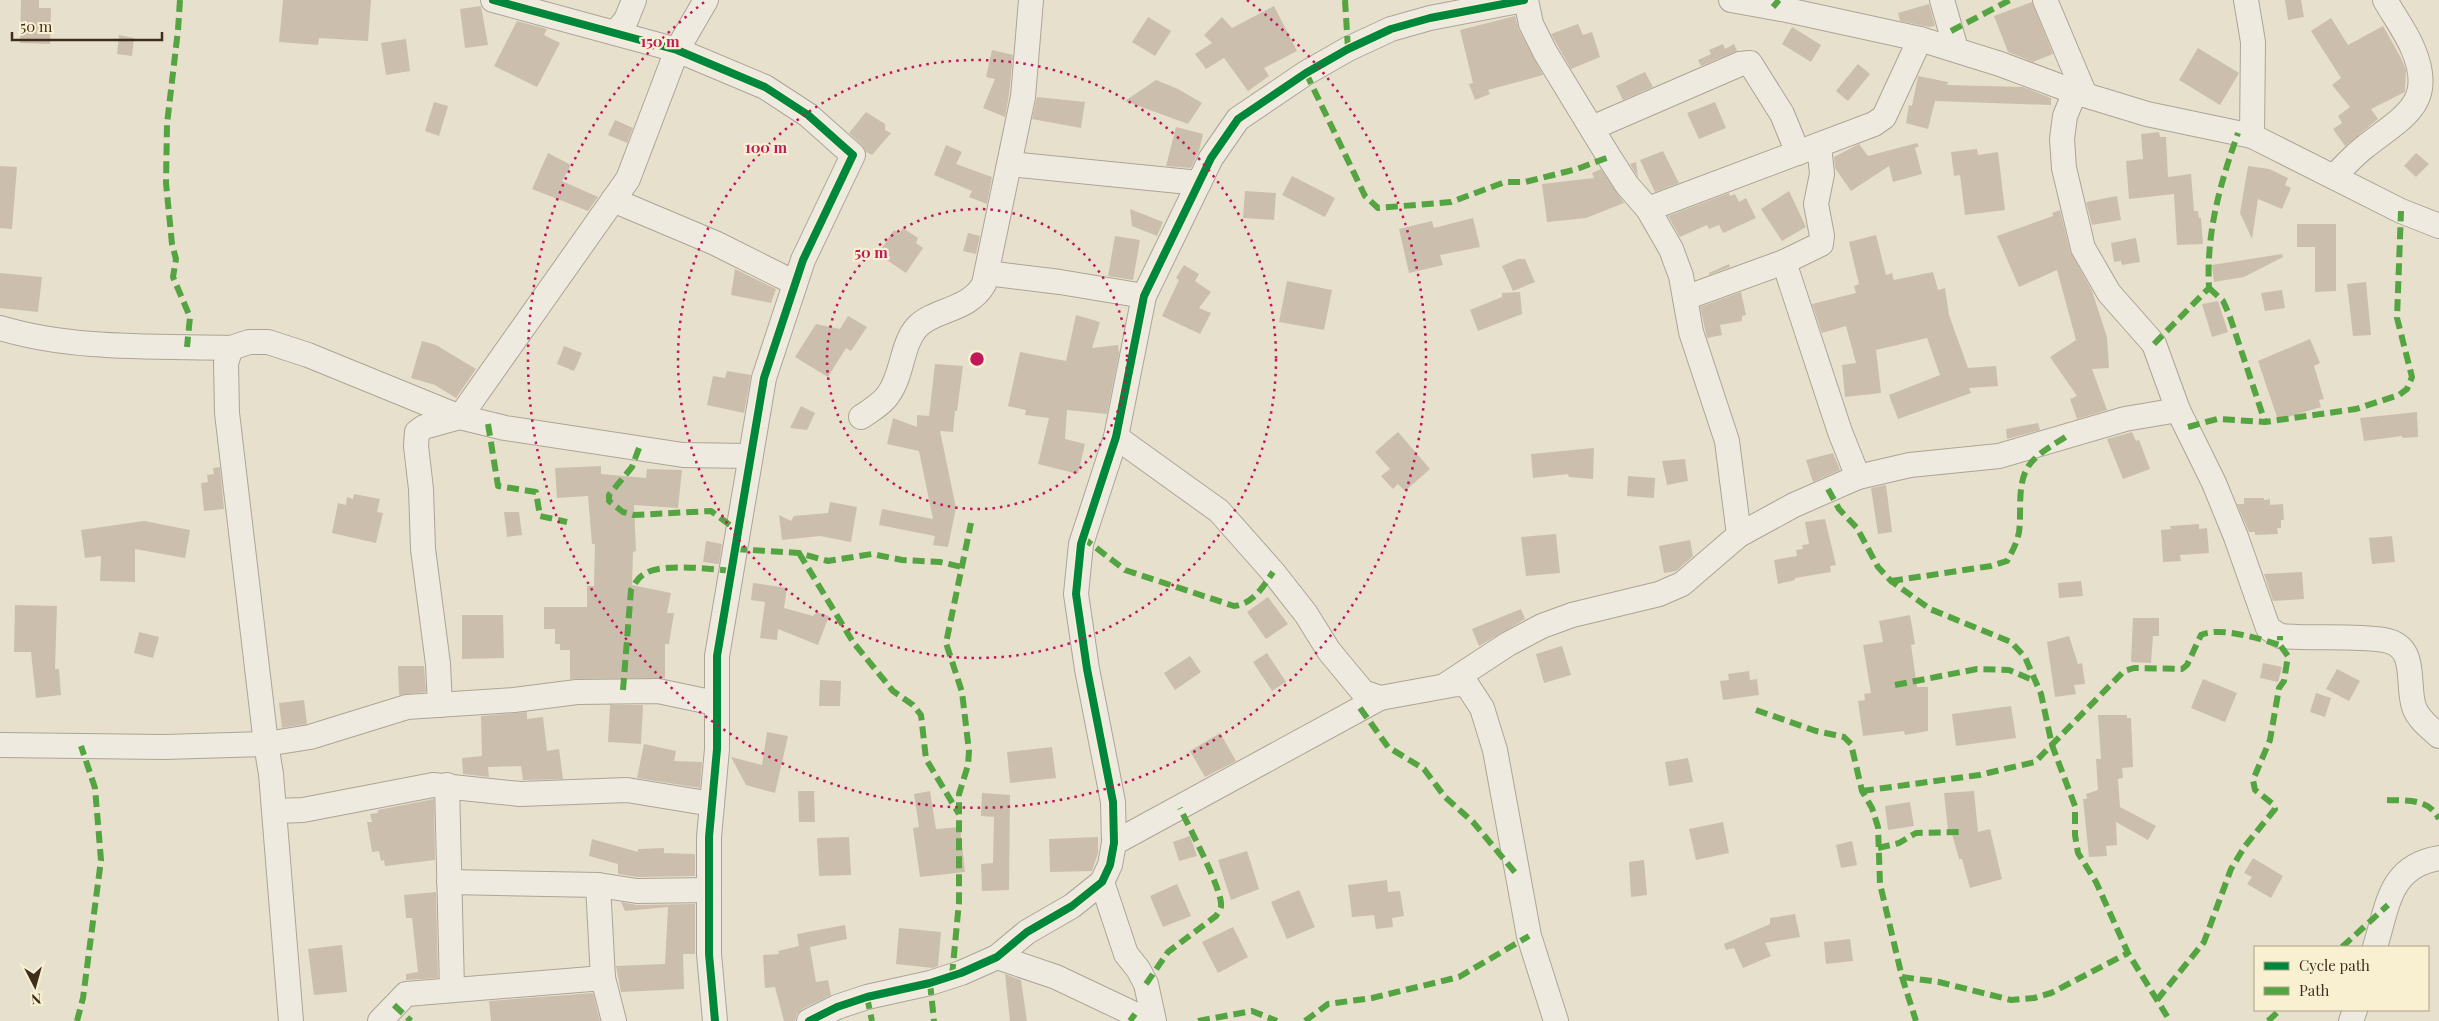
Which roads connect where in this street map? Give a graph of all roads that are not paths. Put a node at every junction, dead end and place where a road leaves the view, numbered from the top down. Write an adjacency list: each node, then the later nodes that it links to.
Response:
1 (493, 0): 11 (street)
2 (634, 0): 11 (street)
3 (706, 0): 14 (street)
4 (1031, 0): 19 (street)
5 (1525, 0): 16 (street); 21 (street)
6 (1731, 0): 12 (street)
7 (1942, 0): 13 (street)
8 (2045, 0): 15 (street)
9 (2246, 0): 17 (street)
10 (2385, 0): 20 (street)
11 (615, 33): 14 (street)
12 (1920, 39): 13 (street); 18 (street)
13 (1956, 49): 15 (street)
14 (677, 50): 22 (street); 27 (street)
15 (2080, 94): 17 (street); 32 (street)
16 (1592, 128): 18 (street); 23 (street)
17 (2252, 136): 20 (street)
18 (1808, 149): 23 (street); 25 (street)
19 (1010, 164): 21 (street); 26 (street)
20 (2334, 177): 24 (street)
21 (1199, 183): 28 (street)
22 (613, 200): 27 (street); 33 (street)
23 (1648, 209): 29 (street)
24 (2439, 226)
25 (1784, 262): 29 (street); 37 (street)
26 (987, 273): 28 (street); 34 (street)
27 (795, 282): 36 (street)
28 (1144, 296): 35 (street)
29 (1685, 298): 38 (street)
30 (0, 328): 31 (street)
31 (231, 348): 33 (street); 45 (street)
32 (2178, 410): 37 (street); 43 (street)
33 (460, 417): 36 (street); 42 (street)
34 (861, 417)
35 (1116, 436): 40 (street); 49 (street)
36 (750, 456): 41 (street)
37 (1858, 477): 38 (street)
38 (1739, 535): 39 (street)
39 (1444, 686): 40 (street); 66 (street)
40 (1380, 698): 49 (street)
41 (715, 703): 42 (street); 47 (street)
42 (440, 705): 45 (street)
43 (2439, 736)
44 (0, 744): 45 (street)
45 (266, 744): 48 (street)
46 (447, 785): 47 (street); 48 (street); 51 (street)
47 (712, 804): 54 (street)
48 (275, 811): 59 (street)
49 (1114, 843): 52 (street)
50 (2439, 858): 55 (street)
51 (449, 882): 53 (street); 58 (street)
52 (1102, 882): 56 (street); 65 (street)
53 (598, 885): 54 (street); 57 (street)
54 (709, 890): 62 (street)
55 (2375, 946)
56 (997, 957): 63 (street); 64 (street)
57 (603, 978): 58 (street); 61 (street)
58 (452, 989): 60 (street)
59 (291, 1021)
60 (380, 1021)
61 (614, 1021)
62 (715, 1021)
63 (809, 1021)
64 (1148, 1021)
65 (1154, 1021)
66 (1556, 1021)

